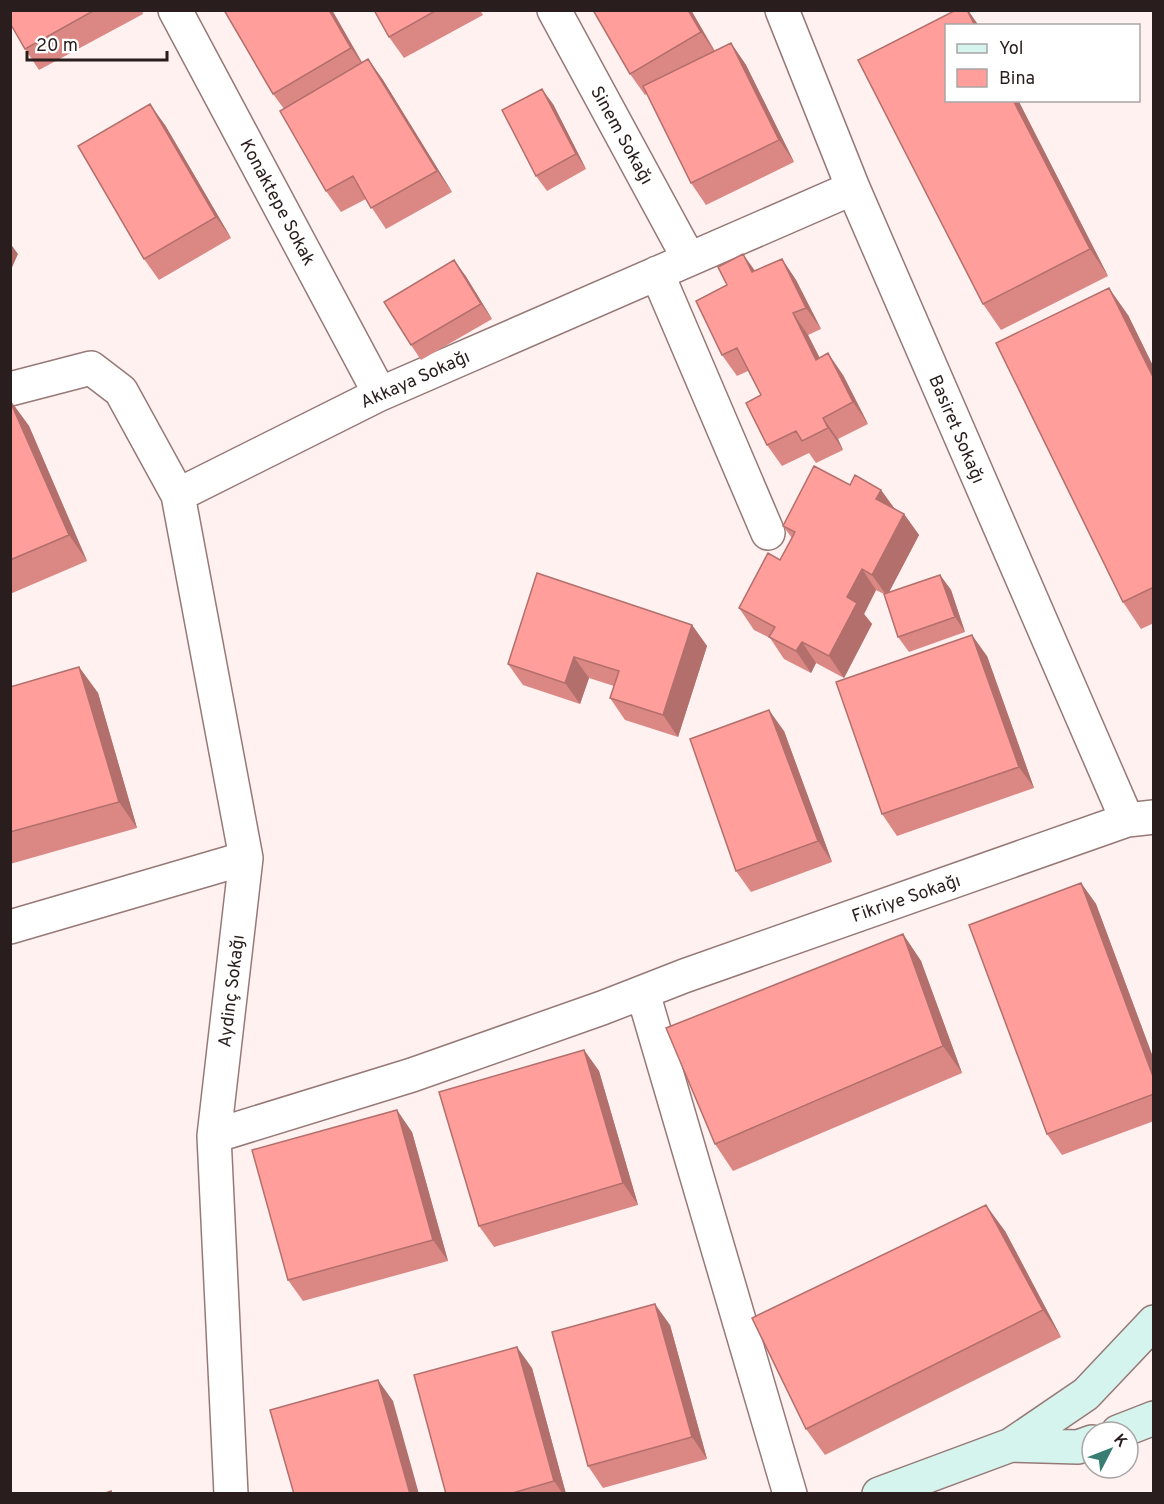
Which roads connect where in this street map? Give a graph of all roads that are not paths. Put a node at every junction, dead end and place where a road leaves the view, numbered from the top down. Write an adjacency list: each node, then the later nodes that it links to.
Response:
1 (175, 10): 8 (street, Konaktepe Sokak)
2 (554, 10): 5 (street, Sinem Sokağı)
3 (782, 10): 4 (street, Basiret Sokağı)
4 (853, 188): 5 (street, Akkaya Sokağı); 11 (street, Basiret Sokağı)
5 (689, 259): 6 (street, Akkaya Sokağı)
6 (657, 273): 8 (street, Akkaya Sokağı); 10 (street)
7 (10, 389): 9 (street, Aydinç Sokağı)
8 (380, 394): 9 (street, Akkaya Sokağı)
9 (178, 495): 12 (street, Aydinç Sokağı)
10 (768, 533)
11 (1140, 818): 14 (street, Fikriye Sokağı)
12 (246, 858): 13 (street); 15 (street, Aydinç Sokağı)
13 (10, 927)
14 (643, 993): 15 (street, Fikriye Sokağı); 22 (street)
15 (214, 1136): 21 (street, Aydinç Sokağı)
16 (1154, 1322): 19 (main road)
17 (1154, 1418): 18 (main road)
18 (1140, 1423)
19 (1011, 1445): 20 (main road); 23 (main road)
20 (1080, 1446)
21 (231, 1494)
22 (790, 1494)
23 (879, 1494)

